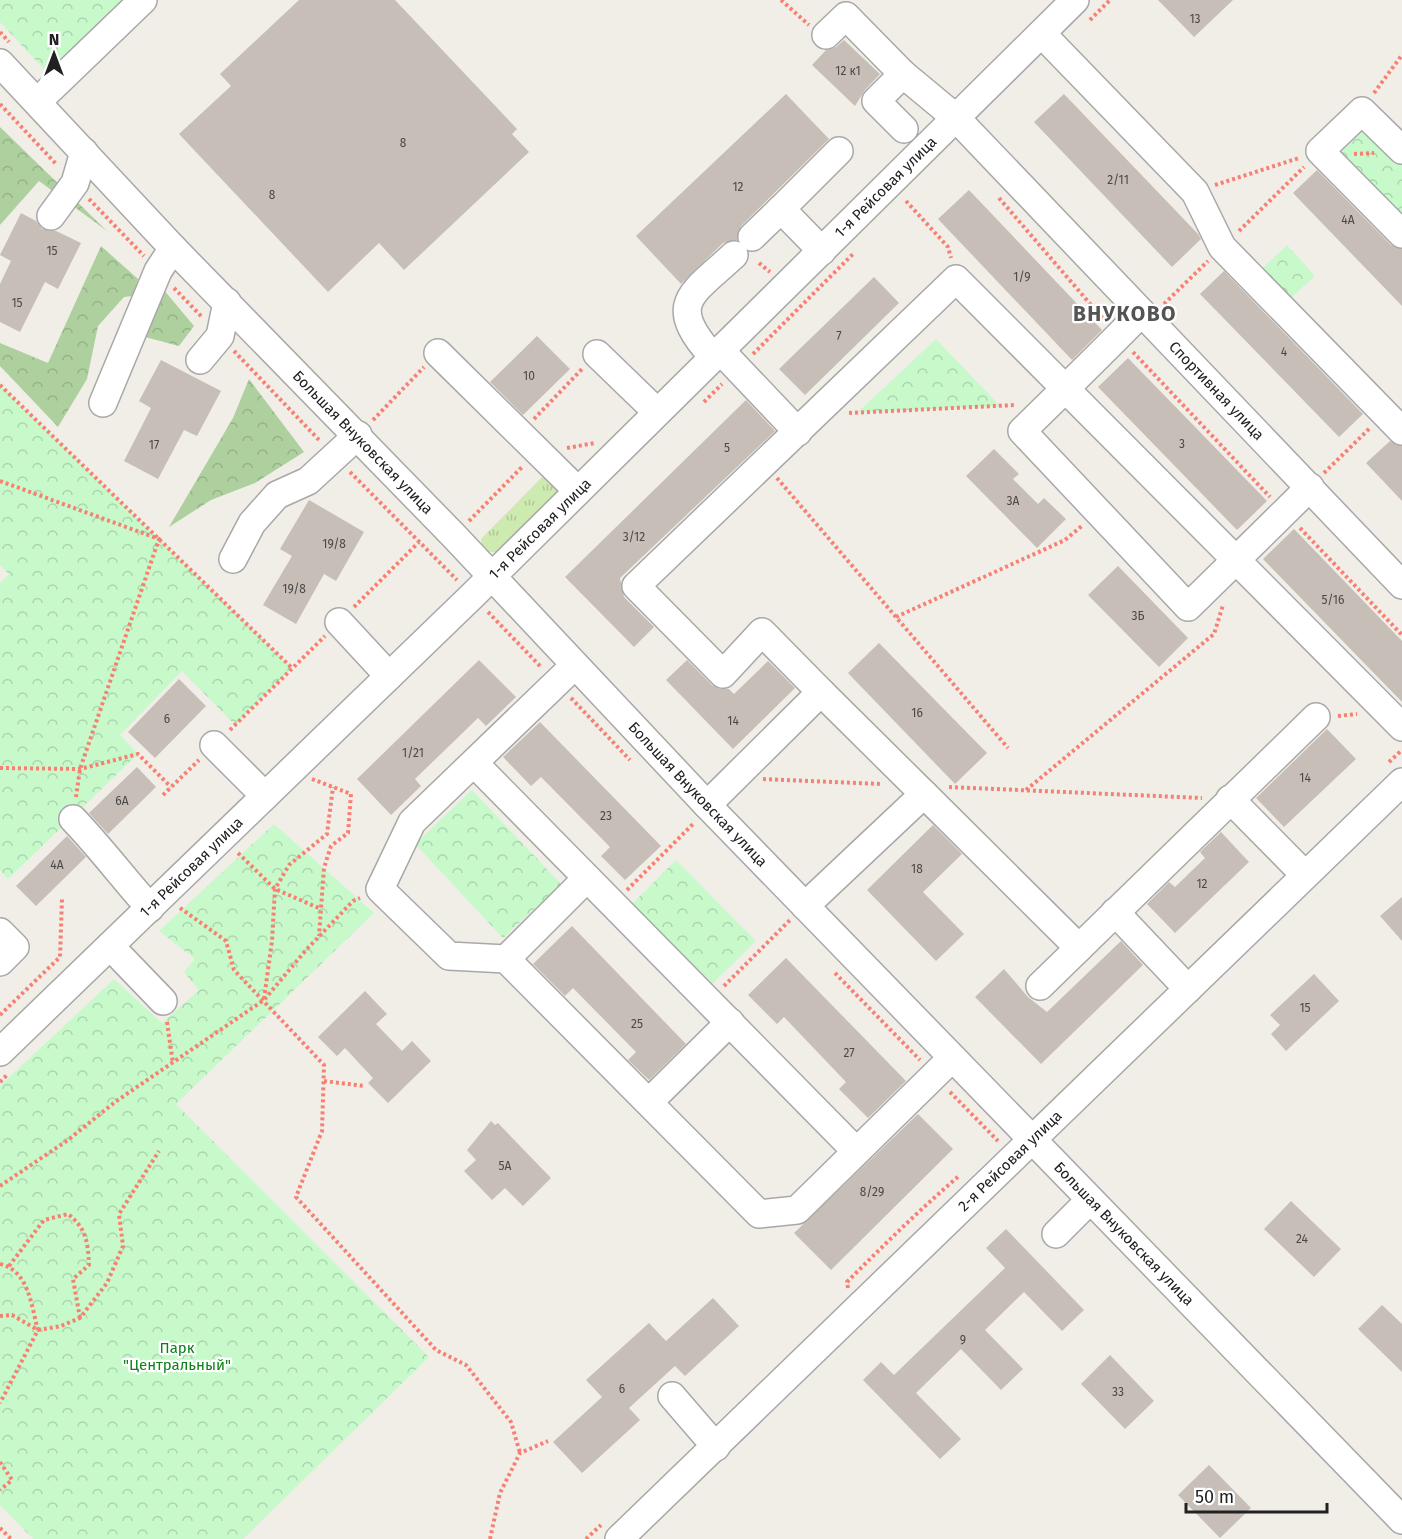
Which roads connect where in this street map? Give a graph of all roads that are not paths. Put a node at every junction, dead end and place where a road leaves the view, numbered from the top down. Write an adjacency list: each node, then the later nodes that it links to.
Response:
1 (143, 0): 7 (street)
2 (1075, 0): 3 (street, 1-я Рейсовая улица)
3 (1042, 34): 8 (street, 1-я Рейсовая улица); 27 (street)
4 (826, 35): 5 (street, Спортивная улица)
5 (903, 74): 8 (street, Спортивная улица); 9 (street)
6 (6, 80): 7 (street, Большая Внуковская улица)
7 (37, 102): 11 (street, Большая Внуковская улица)
8 (956, 118): 17 (street, 1-я Рейсовая улица); 19 (street, Спортивная улица)
9 (904, 129)
10 (839, 151): 13 (street)
11 (84, 152): 14 (street); 16 (street, Большая Внуковская улица)
12 (1391, 152): 15 (street)
13 (781, 209): 17 (street); 21 (street)
14 (51, 216)
15 (1402, 234)
16 (173, 248): 18 (street, Большая Внуковская улица); 25 (street)
17 (822, 251): 21 (street, 1-я Рейсовая улица)
18 (227, 302): 23 (street); 29 (street, Большая Внуковская улица)
19 (1141, 313): 24 (street); 30 (street, Спортивная улица)
20 (438, 353): 31 (street)
21 (717, 353): 26 (street, 1-я Рейсовая улица); 28 (street)
22 (597, 354): 26 (street)
23 (200, 360)
24 (1058, 396): 28 (street); 33 (street); 33 (street)
25 (103, 403)
26 (657, 412): 31 (street, 1-я Рейсовая улица)
27 (1393, 422)
28 (807, 423): 39 (street)
29 (358, 435): 32 (street); 34 (street, Большая Внуковская улица)
30 (1310, 487): 33 (street); 35 (street, Спортивная улица)
31 (578, 491): 34 (street, 1-я Рейсовая улица)
32 (233, 559)
33 (1236, 561): 41 (street)
34 (491, 576): 37 (street, Большая Внуковская улица); 38 (street, 1-я Рейсовая улица)
35 (1402, 585)
36 (339, 622): 38 (street)
37 (574, 666): 43 (street); 48 (street, Большая Внуковская улица)
38 (389, 676): 46 (street, 1-я Рейсовая улица)
39 (821, 692): 45 (street); 48 (street)
40 (1316, 717): 47 (street)
41 (1395, 719)
42 (214, 745): 46 (street)
43 (474, 763): 51 (street); 58 (street)
44 (1402, 782): 50 (street, 2-я Рейсовая улица)
45 (920, 790): 53 (street); 57 (street)
46 (265, 796): 52 (street, 1-я Рейсовая улица)
47 (1230, 799): 50 (street); 54 (street)
48 (707, 805): 53 (street, Большая Внуковская улица)
49 (73, 819): 52 (street)
50 (1305, 875): 61 (street, 2-я Рейсовая улица)
51 (587, 878): 58 (street); 63 (street)
52 (156, 900): 56 (street, 1-я Рейсовая улица)
53 (805, 906): 65 (street, Большая Внуковская улица)
54 (1115, 912): 57 (street); 61 (street)
55 (0, 932): 59 (street)
56 (110, 946): 62 (street); 64 (street, 1-я Рейсовая улица)
57 (1079, 948): 60 (street)
58 (506, 959): 66 (street)
59 (0, 962)
60 (1040, 986)
61 (1188, 989): 67 (street, 2-я Рейсовая улица)
62 (163, 1001)
63 (730, 1022): 66 (street); 68 (street)
64 (0, 1052)
65 (952, 1058): 67 (street, Большая Внуковская улица); 68 (street)
66 (649, 1102): 68 (street)
67 (1032, 1140): 69 (street, Большая Внуковская улица); 72 (street, 2-я Рейсовая улица)
68 (855, 1150)
69 (1090, 1200): 70 (street); 73 (street, Большая Внуковская улица)
70 (1056, 1234)
71 (672, 1396): 72 (street)
72 (716, 1447): 74 (street, 2-я Рейсовая улица)
73 (1402, 1520)
74 (620, 1539)

